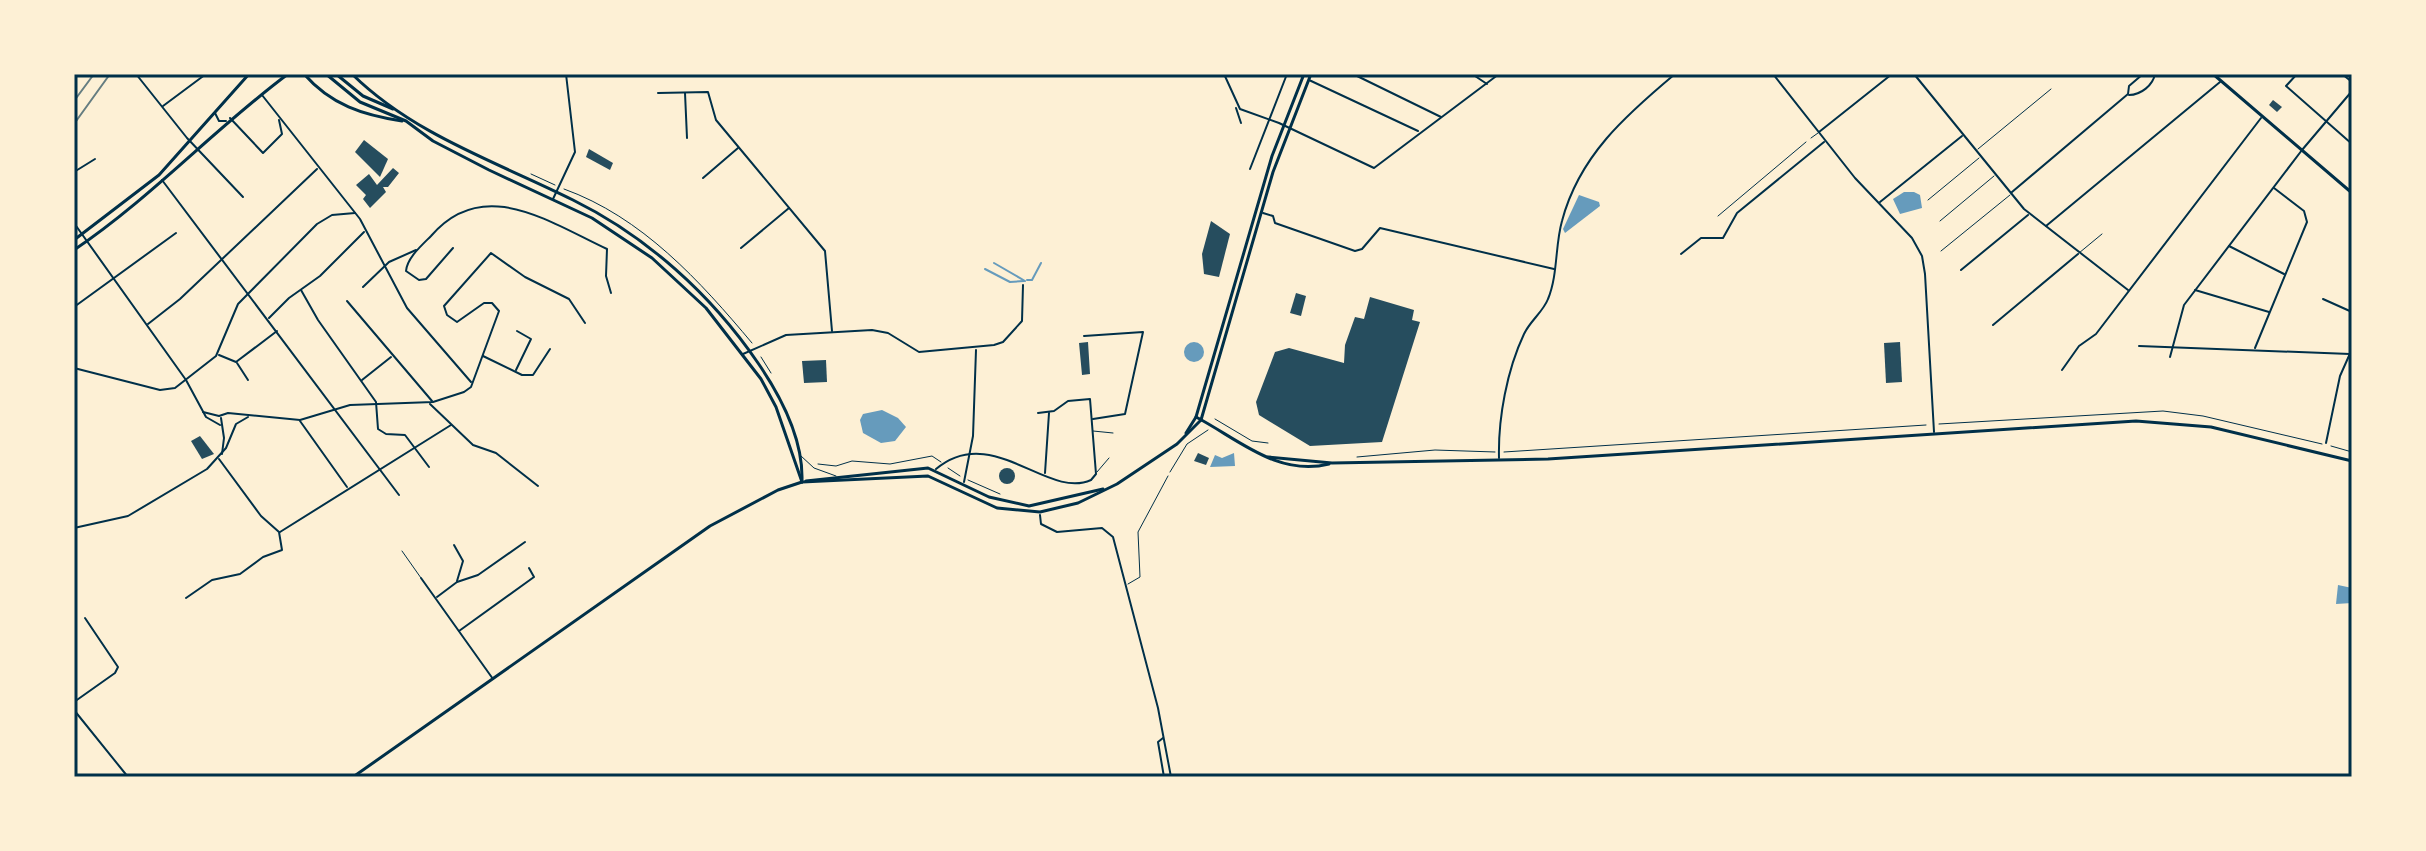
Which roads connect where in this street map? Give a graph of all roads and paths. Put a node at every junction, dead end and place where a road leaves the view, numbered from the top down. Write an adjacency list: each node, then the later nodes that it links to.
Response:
1 (136, 74): 36 (street)
2 (206, 74): 36 (street)
3 (249, 74): 38 (main road)
4 (288, 74): 34 (main road)
5 (304, 74): 45 (main road)
6 (336, 74): 39 (main road)
7 (352, 74): 39 (main road)
8 (566, 74): 72 (street)
9 (1224, 74): 37 (street)
10 (1287, 74): 43 (street)
11 (1304, 74): 48 (main road)
12 (1311, 74): 26 (main road)
13 (1353, 74): 41 (street)
14 (1472, 74): 29 (street)
15 (1499, 74): 29 (street)
16 (1675, 74): 104 (street)
17 (1773, 74): 51 (street)
18 (1892, 74): 51 (street)
19 (1914, 74): 52 (street)
20 (2143, 74): 35 (street)
21 (2155, 74): 35 (street)
22 (2213, 74): 27 (main road)
23 (2297, 74): 46 (street)
24 (2342, 74): 28 (street)
25 (328, 76): 45 (main road)
26 (1309, 80): 49 (main road); 50 (street)
27 (2221, 81): 40 (main road); 87 (street)
28 (2352, 82)
29 (1487, 84): 41 (street)
30 (2051, 89): 60 (lane)
31 (2352, 91): 46 (street)
32 (685, 92): 33 (street); 53 (street); 59 (street)
33 (658, 93)
34 (261, 94): 42 (street); 44 (main road)
35 (2128, 94): 73 (street)
36 (162, 107): 56 (street)
37 (1235, 107): 43 (street); 47 (street)
38 (214, 112): 44 (street); 56 (main road)
39 (400, 112): 72 (main road)
40 (2262, 117): 61 (main road); 112 (street)
41 (1441, 118): 50 (street)
42 (279, 119): 44 (street); 64 (street)
43 (1268, 119): 48 (street); 65 (street)
44 (228, 120): 58 (main road)
45 (406, 121): 76 (main road)
46 (2326, 122): 57 (street); 61 (street)
47 (1241, 123)
48 (1283, 126): 49 (street); 161 (main road)
49 (1289, 129): 50 (street); 82 (main road)
50 (1419, 132)
51 (1818, 133): 54 (lane); 55 (street)
52 (1963, 135): 60 (street); 78 (street)
53 (687, 138)
54 (1811, 138): 84 (path)
55 (1825, 141): 78 (street); 101 (street)
56 (190, 142): 58 (street); 90 (main road)
57 (2352, 144)
58 (196, 148): 70 (main road); 75 (street)
59 (738, 148): 69 (street); 80 (street)
60 (1976, 150): 62 (street)
61 (2302, 150): 71 (street); 74 (main road)
62 (1981, 156): 68 (street); 77 (lane)
63 (95, 159): 66 (street)
64 (318, 168): 81 (street); 102 (street)
65 (1250, 169)
66 (74, 172)
67 (533, 174): 72 (path)
68 (1996, 175): 73 (street); 85 (lane)
69 (703, 178)
70 (162, 180): 93 (main road); 102 (street)
71 (2273, 187): 94 (street); 106 (street)
72 (557, 189): 76 (street); 79 (path); 134 (main road)
73 (2012, 193): 83 (street); 99 (lane)
74 (2352, 193)
75 (243, 197)
76 (553, 199): 136 (main road)
77 (1928, 200)
78 (1879, 203): 171 (street)
79 (600, 205)
80 (789, 208): 96 (street); 126 (street)
81 (355, 213): 88 (street); 114 (street)
82 (1262, 213): 104 (street); 161 (main road)
83 (2029, 213): 87 (street); 105 (street)
84 (1718, 216)
85 (1940, 221)
86 (74, 223): 90 (street)
87 (2046, 227): 100 (street)
88 (366, 230): 103 (street); 110 (street)
89 (176, 233): 107 (street)
90 (82, 234): 92 (main road); 93 (street)
91 (2102, 234): 100 (lane)
92 (74, 240)
93 (87, 241): 97 (main road); 107 (street)
94 (2229, 246): 106 (street); 111 (street)
95 (453, 248): 98 (street)
96 (741, 248)
97 (74, 250)
98 (417, 251): 103 (street); 113 (street)
99 (1941, 251)
100 (2079, 253): 112 (street); 123 (street)
101 (1681, 254)
102 (222, 259): 114 (street); 122 (street)
103 (383, 266): 109 (street); 150 (street)
104 (1554, 269): 181 (street)
105 (1961, 270)
106 (2285, 275): 118 (street)
107 (114, 279): 117 (street); 122 (street)
108 (1023, 285): 129 (street)
109 (363, 287)
110 (301, 290): 120 (street); 149 (street)
111 (2195, 290): 118 (street); 130 (street)
112 (2129, 291): 144 (street)
113 (611, 293)
114 (247, 294): 120 (street); 135 (street)
115 (2323, 299): 119 (street)
116 (347, 301): 140 (street)
117 (74, 307)
118 (2270, 312): 132 (street)
119 (2352, 312)
120 (268, 319): 124 (street)
121 (585, 323): 138 (street)
122 (147, 325): 147 (street)
123 (1993, 325)
124 (278, 330): 142 (street); 154 (street)
125 (517, 331): 145 (street)
126 (832, 333): 129 (street); 134 (street)
127 (1084, 336): 162 (street)
128 (2139, 346): 130 (street)
129 (976, 347): 176 (street)
130 (2172, 347): 132 (street); 141 (street)
131 (550, 349): 145 (street)
132 (2254, 349): 137 (street)
133 (2352, 349): 137 (street)
134 (751, 353): 136 (street); 175 (main road)
135 (218, 354): 142 (street); 147 (street)
136 (743, 354): 190 (main road)
137 (2350, 354): 173 (street)
138 (482, 355): 145 (street); 150 (street)
139 (759, 355): 146 (path)
140 (392, 356): 149 (street); 152 (street)
141 (2170, 357)
142 (236, 362): 148 (street)
143 (74, 369): 147 (street)
144 (2062, 370)
145 (515, 371)
146 (772, 376)
147 (186, 380): 155 (street)
148 (248, 380)
149 (362, 380): 151 (street)
150 (472, 382): 152 (street)
151 (376, 402): 153 (street); 154 (street); 174 (street)
152 (433, 402): 153 (street)
153 (427, 403): 165 (street)
154 (335, 409): 164 (street); 184 (street)
155 (203, 412): 160 (street); 166 (street)
156 (1038, 413): 157 (street)
157 (1049, 413): 162 (street); 186 (street)
158 (233, 415): 159 (street); 160 (street); 167 (street)
159 (253, 416): 164 (street); 167 (street)
160 (221, 417): 166 (street)
161 (1198, 418): 181 (main road); 194 (main road)
162 (1092, 419): 169 (street)
163 (1213, 419): 172 (path)
164 (300, 420): 193 (street)
165 (451, 425): 174 (street); 192 (street)
166 (221, 426): 167 (street); 178 (street)
167 (235, 426): 178 (street)
168 (1208, 430): 189 (path)
169 (1093, 431): 170 (lane); 187 (street)
170 (1113, 433)
171 (1934, 433): 181 (main road); 182 (main road)
172 (1268, 443)
173 (2326, 443)
174 (414, 447): 183 (street); 184 (street)
175 (796, 447): 188 (lane); 190 (main road)
176 (969, 455): 185 (street); 186 (street); 191 (street)
177 (1391, 455): 180 (path)
178 (220, 457): 199 (street); 200 (street)
179 (1109, 458): 187 (lane)
180 (1348, 458)
181 (1499, 459)
182 (2352, 461)
183 (429, 467)
184 (379, 468): 193 (street); 196 (street)
185 (935, 470): 188 (main road); 191 (main road)
186 (1045, 474): 187 (street)
187 (1096, 474)
188 (836, 476): 190 (main road)
189 (1168, 476): 207 (lane)
190 (802, 482): 195 (main road); 212 (main road)
191 (963, 483): 195 (main road); 197 (main road)
192 (538, 486)
193 (347, 487): 200 (street)
194 (1107, 488): 197 (main road); 198 (main road)
195 (961, 491): 198 (main road)
196 (399, 495)
197 (1038, 505): 198 (main road)
198 (1040, 512): 207 (street)
199 (74, 528)
200 (279, 532): 208 (street)
201 (525, 542): 206 (street)
202 (454, 545): 206 (street)
203 (402, 551): 205 (lane)
204 (529, 568): 211 (street)
205 (421, 578): 209 (street)
206 (457, 582): 209 (street)
207 (1126, 585): 215 (street)
208 (186, 598)
209 (436, 598): 211 (street)
210 (85, 618): 213 (street)
211 (458, 631): 212 (street)
212 (493, 680): 217 (main road)
213 (74, 702)
214 (74, 710): 216 (street)
215 (1164, 737): 218 (street); 219 (street)
216 (128, 777)
217 (353, 777)
218 (1164, 777)
219 (1171, 777)

